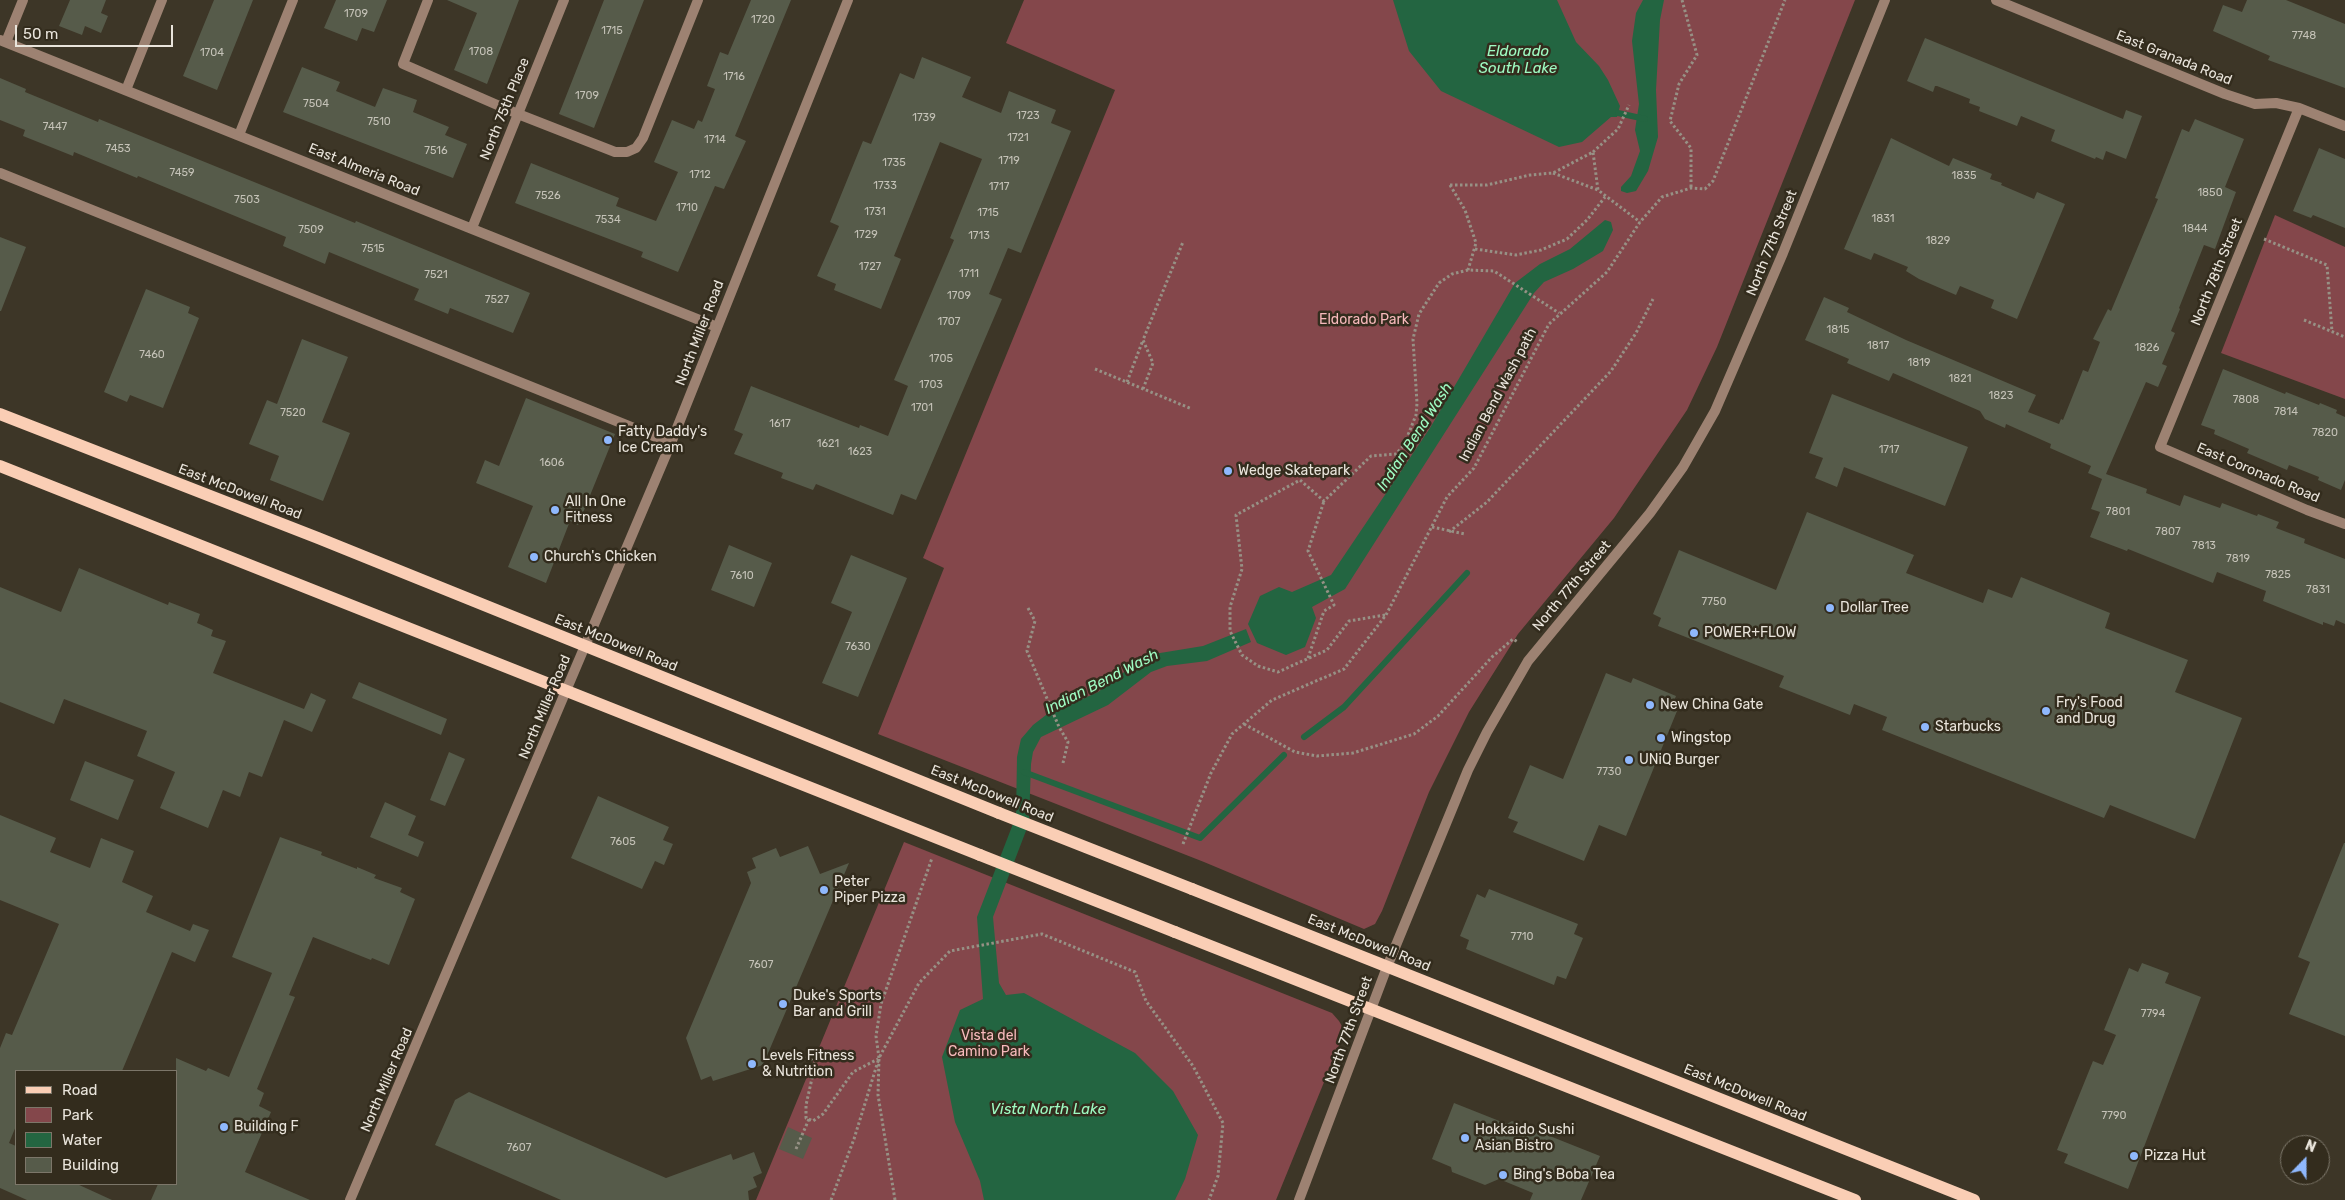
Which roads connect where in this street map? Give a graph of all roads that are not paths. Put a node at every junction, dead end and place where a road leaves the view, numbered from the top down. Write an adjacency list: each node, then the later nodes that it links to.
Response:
1 (23, 0): 10 (street)
2 (162, 0): 11 (street)
3 (293, 0): 15 (street)
4 (428, 0): 13 (street)
5 (564, 0): 13 (street, North 75th Place)
6 (698, 0): 13 (street)
7 (848, 0): 18 (street, North Miller Road)
8 (1885, 0): 26 (street, North 77th Street)
9 (1996, 0): 12 (street, East Granada Road)
10 (3, 41): 11 (street, East Almeria Road)
11 (126, 90): 15 (street, East Almeria Road)
12 (2299, 108): 14 (street, East Granada Road); 21 (street, North 78th Street)
13 (518, 114): 17 (street, North 75th Place)
14 (2345, 126)
15 (239, 135): 17 (street, East Almeria Road)
16 (0, 173): 20 (street)
17 (472, 228): 18 (street, East Almeria Road)
18 (717, 327): 20 (street, North Miller Road)
19 (0, 414): 24 (main road, East McDowell Road)
20 (671, 443): 24 (street, North Miller Road)
21 (2160, 447): 23 (street, East Coronado Road)
22 (0, 466): 25 (main road)
23 (2345, 524)
24 (586, 647): 25 (street, North Miller Road); 26 (main road, East McDowell Road, bridge)
25 (568, 690): 27 (main road, bridge); 28 (street, North Miller Road)
26 (1387, 967): 27 (street, North 77th Street); 31 (main road, East McDowell Road)
27 (1372, 1009): 29 (street, North 77th Street); 30 (main road)
28 (350, 1200)
29 (1299, 1200)
30 (1855, 1200)
31 (1974, 1200)

